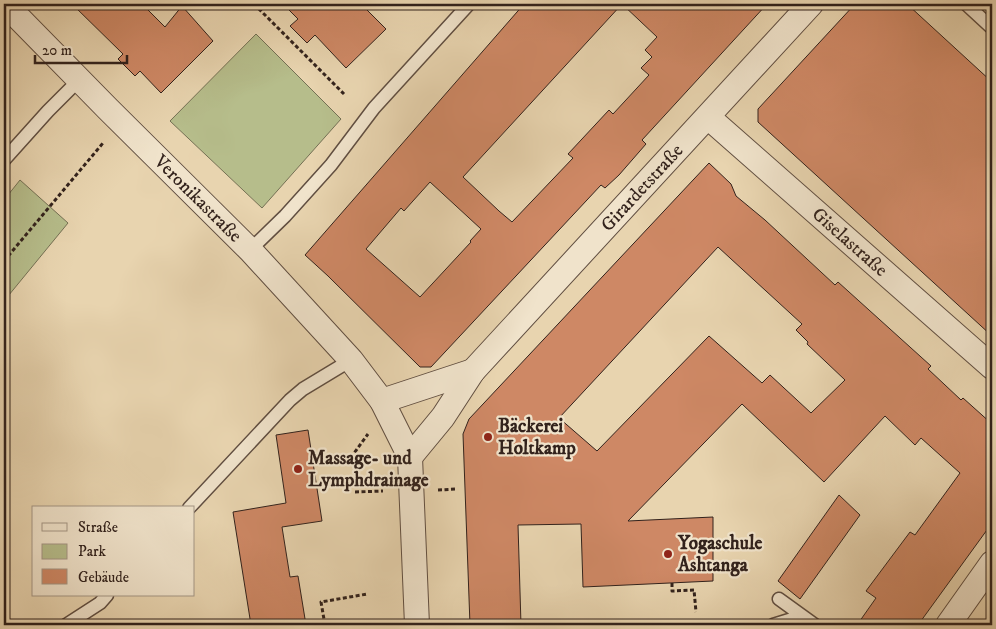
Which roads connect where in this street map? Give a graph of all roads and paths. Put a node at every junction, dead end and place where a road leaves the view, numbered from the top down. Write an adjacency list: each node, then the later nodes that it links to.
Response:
1 (5, 4): 7 (street, Veronikastraße)
2 (254, 4): 8 (path)
3 (469, 4): 12 (lane)
4 (811, 4): 9 (street, Girardetstraße)
5 (966, 4): 6 (lane)
6 (992, 28)
7 (79, 80): 11 (lane); 12 (street, Veronikastraße)
8 (344, 94)
9 (708, 117): 15 (street, Giselastraße); 16 (street, Girardetstraße)
10 (91, 157): 13 (path)
11 (4, 160)
12 (250, 250): 14 (street, Veronikastraße)
13 (4, 261)
14 (351, 360): 17 (street, Veronikastraße); 23 (lane)
15 (992, 367)
16 (473, 371): 17 (street, Girardetstraße); 18 (street, Girardetstraße)
17 (382, 401): 18 (street, Veronikastraße)
18 (410, 457): 33 (street)
19 (456, 489): 20 (path)
20 (437, 490)
21 (383, 491): 22 (path)
22 (355, 492)
23 (191, 506)
24 (992, 563): 36 (street)
25 (672, 583): 29 (path)
26 (367, 594): 32 (path)
27 (105, 596): 31 (lane)
28 (779, 599): 30 (lane)
29 (696, 612)
30 (802, 616): 34 (lane); 35 (lane)
31 (66, 625)
32 (325, 625)
33 (417, 625)
34 (773, 625)
35 (815, 625)
36 (948, 625)

